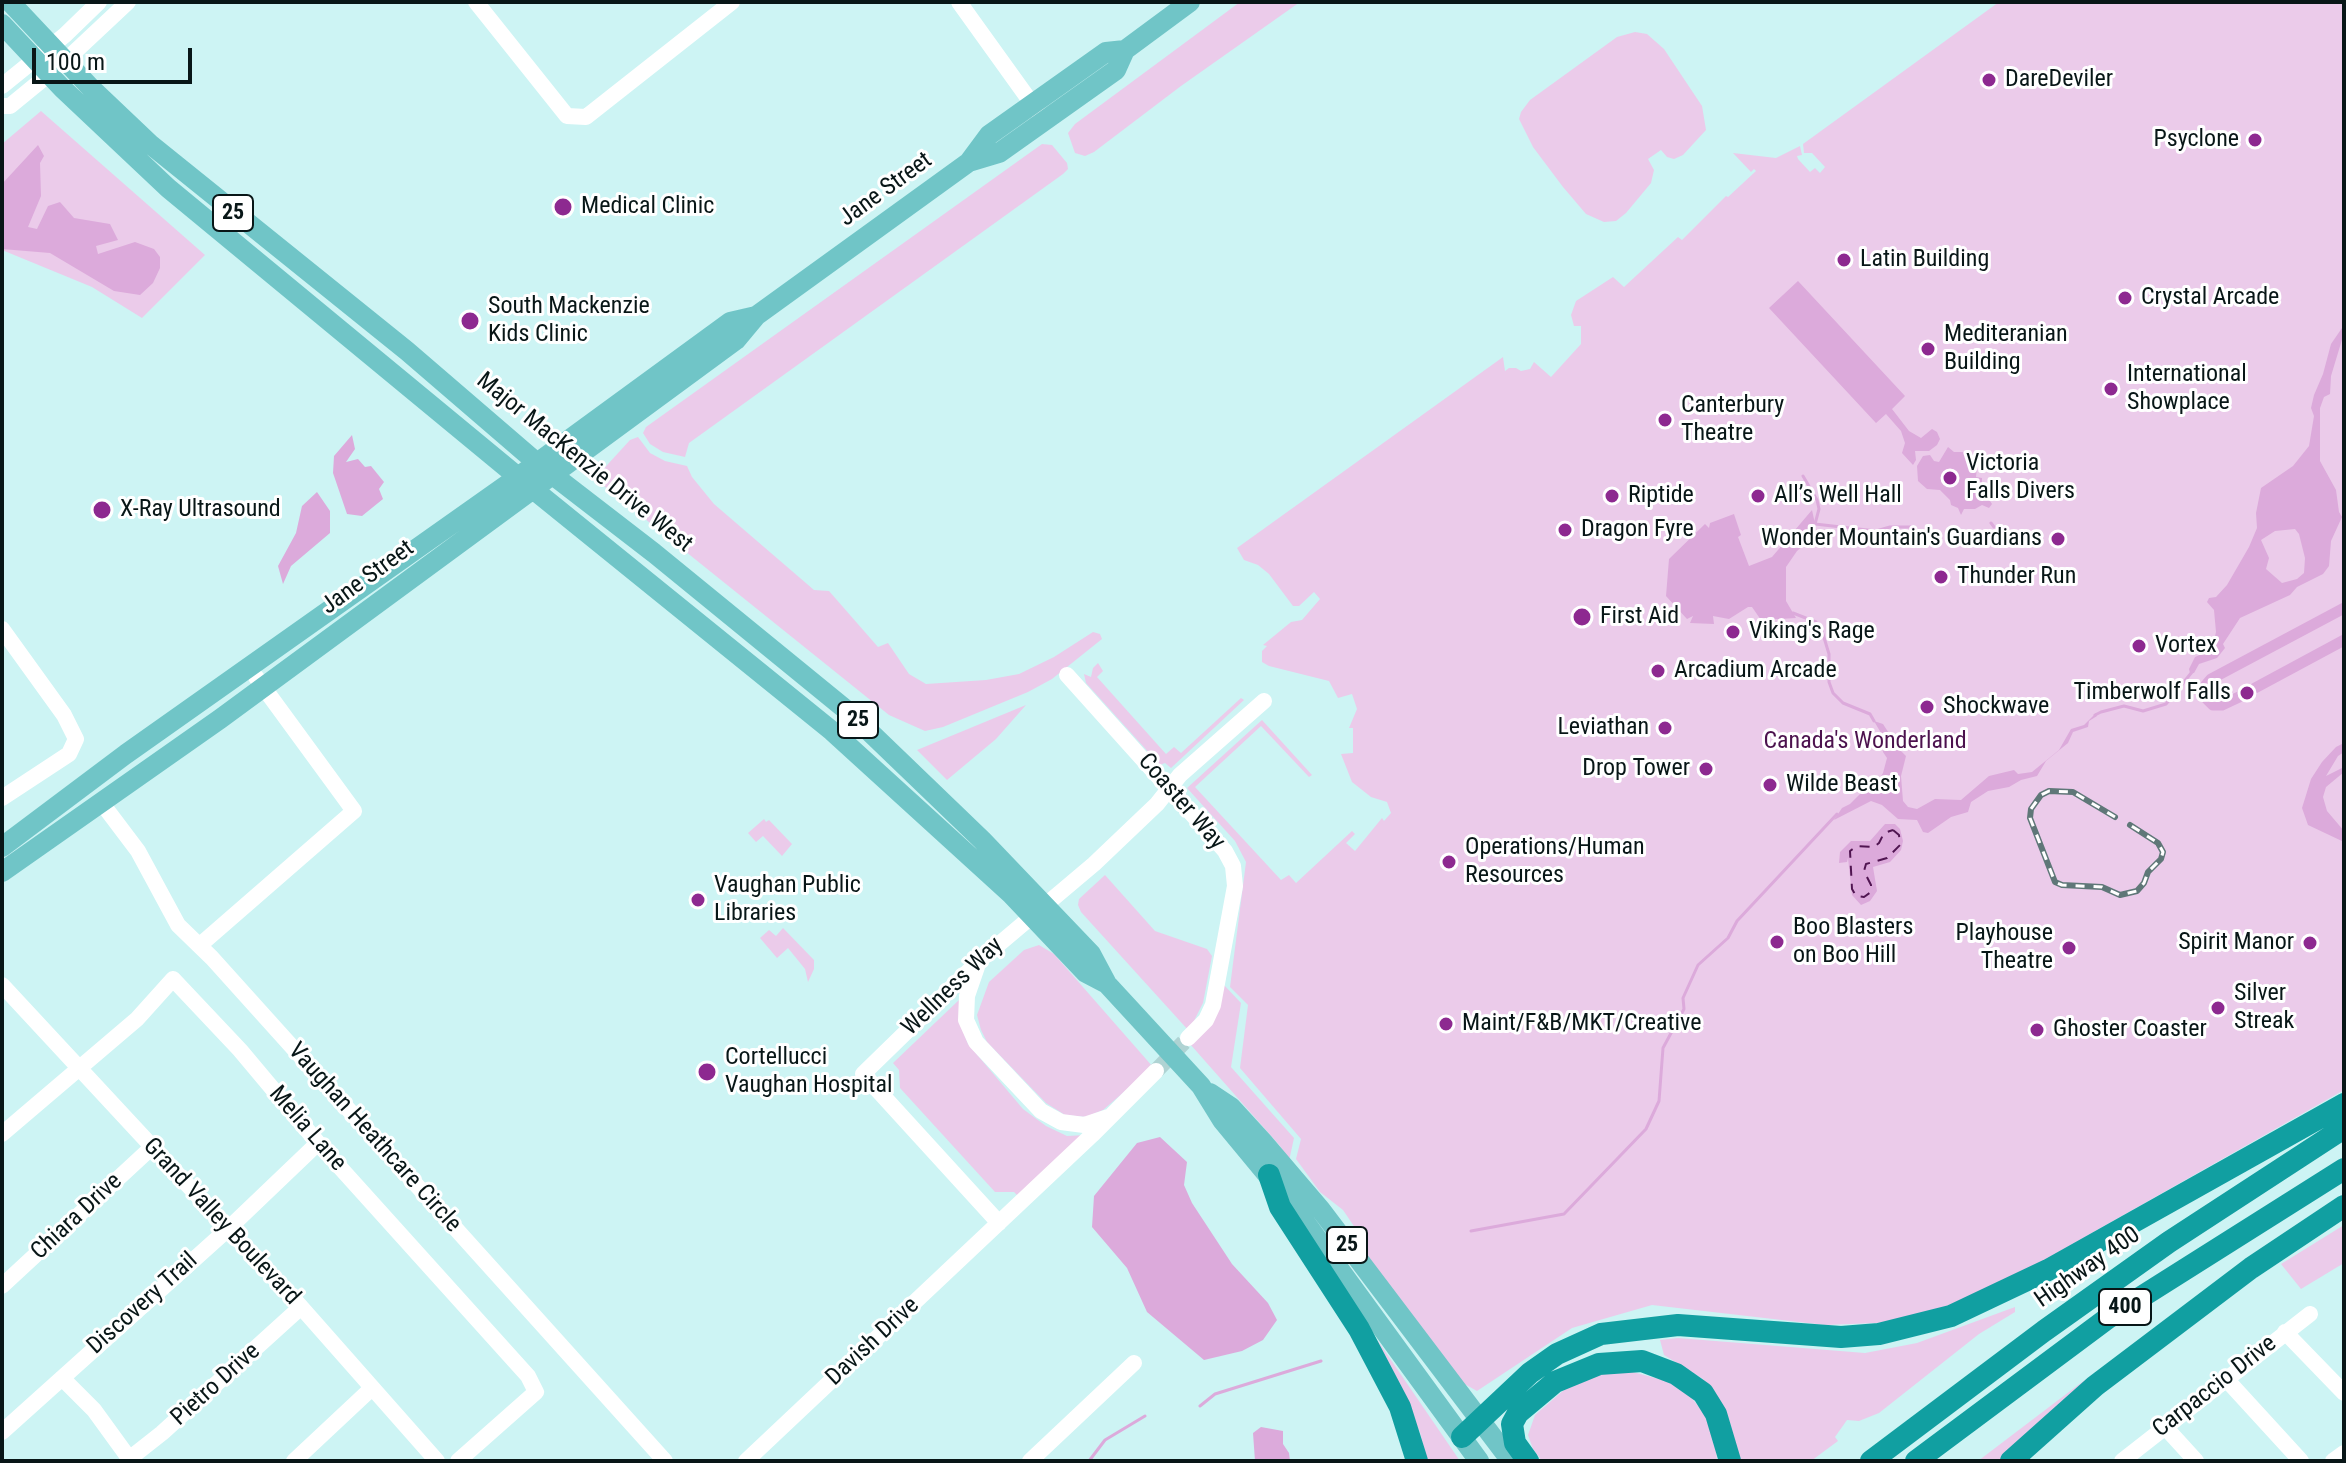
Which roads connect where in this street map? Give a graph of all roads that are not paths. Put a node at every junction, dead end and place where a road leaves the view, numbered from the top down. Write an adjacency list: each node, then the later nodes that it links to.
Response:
1 (10, 2): 9 (main road, Major MacKenzie Drive West / 25)
2 (99, 2): 9 (street)
3 (128, 2): 9 (street)
4 (476, 2): 5 (street)
5 (732, 2)
6 (959, 2): 13 (street)
7 (1190, 2): 13 (main road, Jane Street)
8 (2, 24): 9 (main road, Major MacKenzie Drive West / 25)
9 (50, 55): 10 (main road, Major MacKenzie Drive West / 25); 11 (street); 15 (main road, Major MacKenzie Drive West / 25)
10 (48, 74): 12 (street); 17 (main road, Major MacKenzie Drive West / 25)
11 (2, 86)
12 (2, 106)
13 (1038, 112): 14 (main road, Jane Street)
14 (756, 316): 15 (main road, Jane Street); 16 (main road, Jane Street)
15 (536, 462): 16 (main road, Major MacKenzie Drive West / 25); 17 (main road, Jane Street)
16 (554, 474): 17 (main road, Jane Street); 27 (main road, Major MacKenzie Drive West / 25)
17 (525, 483): 20 (main road, Jane Street); 25 (main road, Jane Street); 27 (main road, Major MacKenzie Drive West / 25)
18 (2, 629): 23 (street)
19 (1067, 675): 22 (street, Coaster Way)
20 (260, 682): 24 (main road, Jane Street); 28 (street)
21 (1264, 701): 22 (street, Wellness Way)
22 (1169, 790): 27 (street, Wellness Way); 31 (street, Coaster Way)
23 (2, 798)
24 (101, 802): 26 (main road, Jane Street); 28 (street, Vaughan Heathcare Circle)
25 (2, 847)
26 (2, 872)
27 (1039, 910): 29 (street, Wellness Way); 34 (main road, Major MacKenzie Drive West / 25)
28 (200, 945): 64 (street, Vaughan Heathcare Circle)
29 (979, 961): 36 (street); 44 (street, Wellness Way)
30 (2, 985): 32 (street, Grand Valley Boulevard)
31 (1188, 1038)
32 (79, 1069): 38 (street); 39 (street, Melia Lane); 40 (street, Grand Valley Boulevard)
33 (1156, 1071): 36 (street)
34 (1201, 1086): 42 (main road, Major MacKenzie Drive West / 25); 55 (main road, Major MacKenzie Drive West / 25)
35 (2344, 1104): 55 (highway)
36 (1108, 1117): 44 (street, Davish Drive)
37 (2344, 1128): 72 (highway, Highway 400 / 400)
38 (2, 1134)
39 (318, 1143): 45 (street, Discovery Trail); 63 (street, Melia Lane)
40 (151, 1148): 45 (street, Grand Valley Boulevard); 46 (street, Chiara Drive)
41 (2344, 1169): 73 (highway, 400)
42 (1269, 1175): 58 (main road, Major MacKenzie Drive West / 25); 67 (highway)
43 (2344, 1206): 74 (highway)
44 (999, 1223): 65 (street, Davish Drive)
45 (228, 1229): 47 (street, Grand Valley Boulevard); 51 (street, Discovery Trail)
46 (2, 1286)
47 (301, 1307): 53 (street, Grand Valley Boulevard); 60 (street, Pietro Drive)
48 (2310, 1314): 49 (street, Carpaccio Drive)
49 (2285, 1332): 52 (street, Carpaccio Drive); 54 (street)
50 (1134, 1363): 66 (street)
51 (62, 1378): 57 (street, Discovery Trail); 60 (street)
52 (2226, 1379): 56 (street, Carpaccio Drive); 77 (street)
53 (372, 1388): 61 (street); 62 (street, Grand Valley Boulevard)
54 (2344, 1393)
55 (1479, 1419): 58 (highway); 69 (main road, Major MacKenzie Drive West / 25)
56 (2165, 1427): 75 (street, Carpaccio Drive); 76 (street)
57 (2, 1432)
58 (1462, 1437): 68 (main road, Major MacKenzie Drive West / 25)
59 (2344, 1453): 78 (street)
60 (130, 1460)
61 (294, 1461)
62 (437, 1461)
63 (458, 1461)
64 (665, 1461)
65 (746, 1461)
66 (1030, 1461)
67 (1417, 1461)
68 (1479, 1461)
69 (1511, 1461)
70 (1528, 1461): 71 (highway)
71 (1730, 1461)
72 (1871, 1461)
73 (1916, 1461)
74 (2011, 1461)
75 (2122, 1461)
76 (2196, 1461)
77 (2301, 1461)
78 (2333, 1461)

